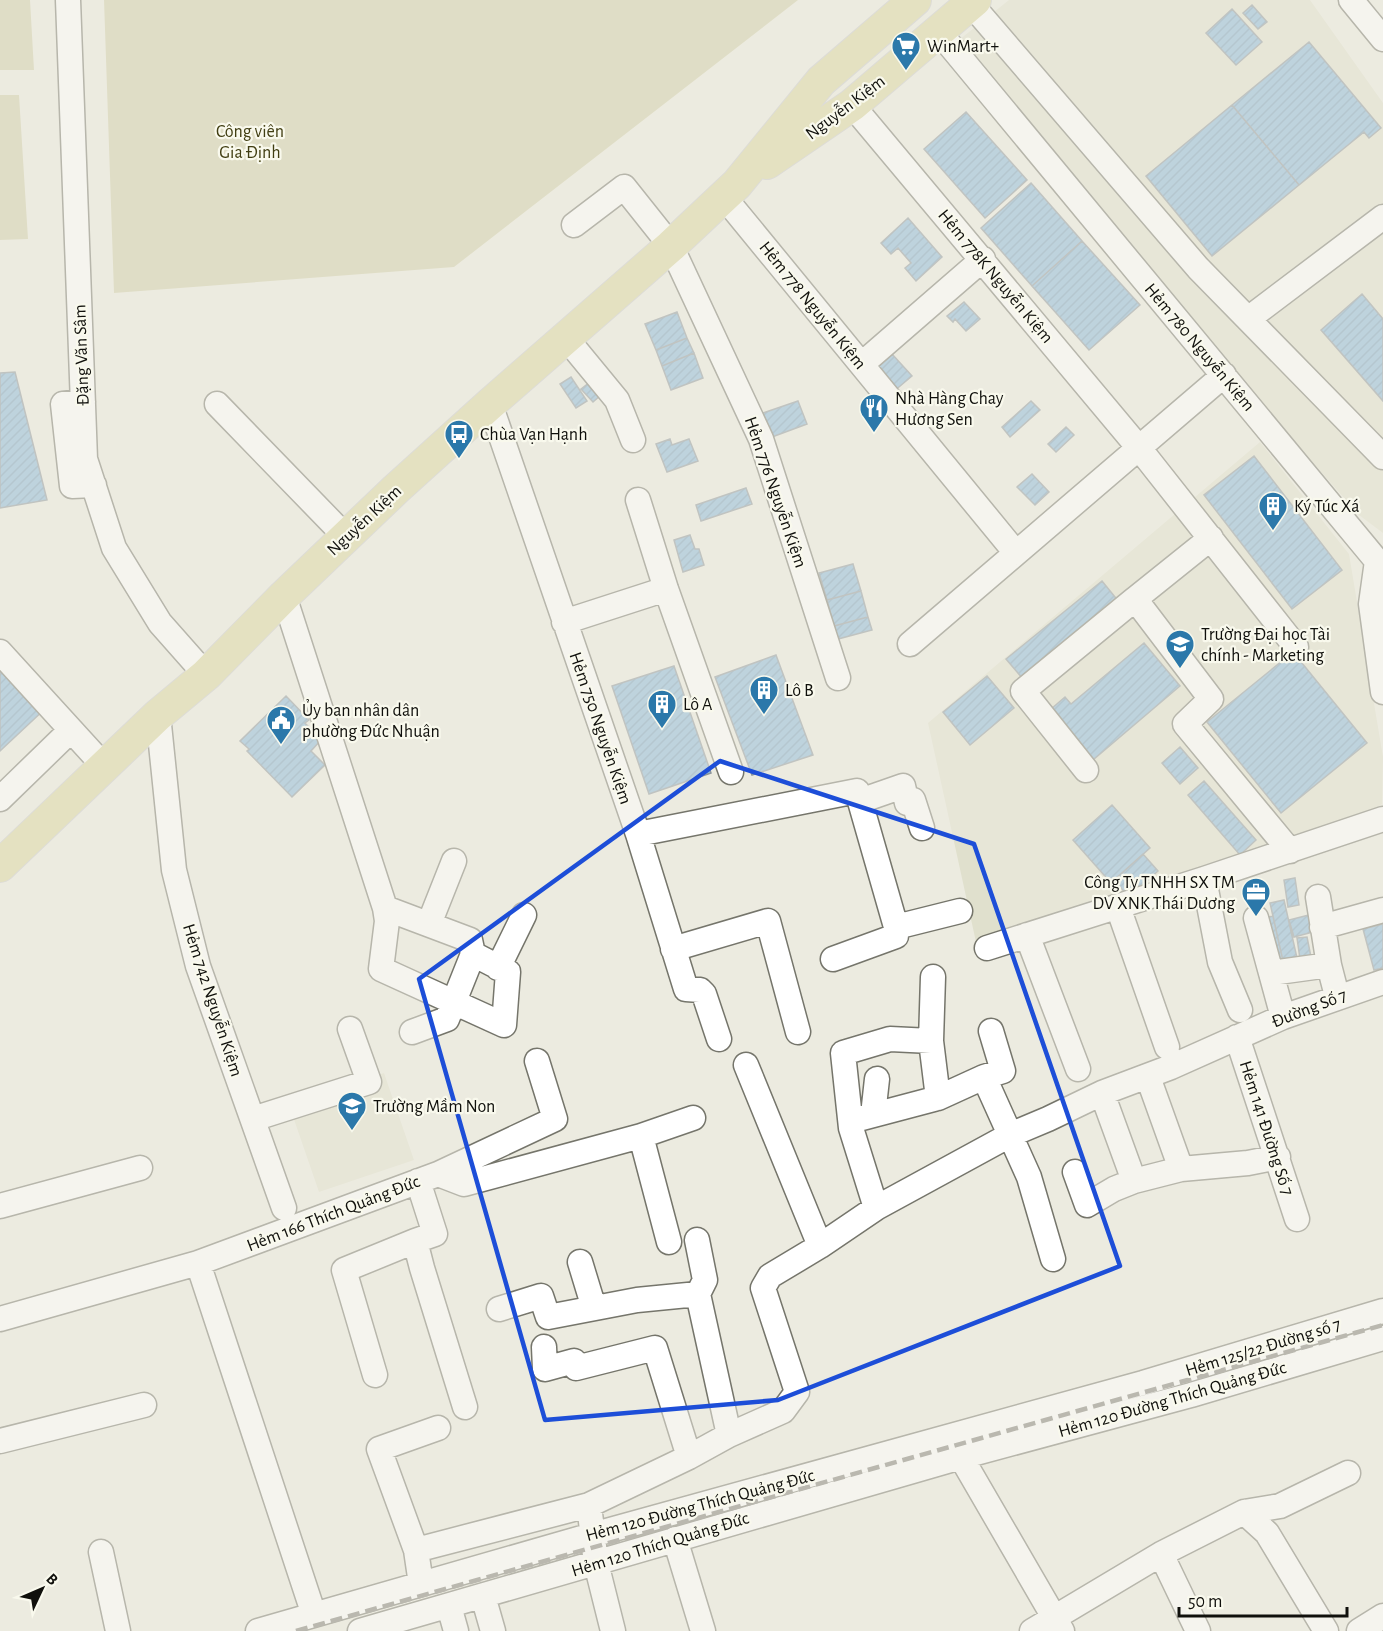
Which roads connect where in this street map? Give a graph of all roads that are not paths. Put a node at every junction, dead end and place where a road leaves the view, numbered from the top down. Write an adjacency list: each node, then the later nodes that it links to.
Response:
1 (68, 0): 33 (street, Đặng Văn Sâm)
2 (915, 0): 8 (main road, Nguyễn Kiệm)
3 (1351, 0): 6 (street)
4 (964, 1): 5 (main road, Nguyễn Kiệm); 7 (main road); 13 (street)
5 (939, 32): 7 (main road, Nguyễn Kiệm); 16 (street, Hẻm 780 Nguyễn Kiệm)
6 (1383, 39)
7 (843, 99): 8 (main road); 12 (street, Hẻm 778K Nguyễn Kiệm)
8 (730, 190): 11 (main road, Nguyễn Kiệm); 15 (street, Hẻm 778 Nguyễn Kiệm)
9 (1383, 218): 13 (street)
10 (574, 225): 11 (street, Hẻm 776 Nguyễn Kiệm)
11 (671, 246): 14 (main road, Nguyễn Kiệm); 34 (street, Hẻm 776 Nguyễn Kiệm)
12 (983, 259): 15 (street); 20 (street, Hẻm 778K Nguyễn Kiệm)
13 (1248, 319): 21 (street)
14 (566, 338): 18 (main road, Nguyễn Kiệm); 19 (street)
15 (862, 364): 25 (street, Hẻm 778 Nguyễn Kiệm)
16 (1224, 375): 20 (street); 35 (street, Hẻm 780 Nguyễn Kiệm)
17 (218, 404): 23 (street)
18 (490, 404): 23 (main road, Nguyễn Kiệm); 29 (street, Hẻm 750 Nguyễn Kiệm)
19 (633, 440)
20 (1139, 448): 24 (street, Hẻm 778K Nguyễn Kiệm); 25 (street)
21 (1383, 457)
22 (639, 500): 26 (street)
23 (346, 537): 27 (main road, Nguyễn Kiệm)
24 (1211, 538): 28 (street); 31 (street, Hẻm 778K Nguyễn Kiệm)
25 (1016, 553): 30 (street)
26 (666, 589): 29 (street); 40 (street)
27 (284, 596): 33 (main road, Nguyễn Kiệm); 52 (street)
28 (1135, 599): 39 (street); 46 (street)
29 (564, 622): 45 (street, Hẻm 750 Nguyễn Kiệm)
30 (910, 644)
31 (1296, 647)
32 (0, 652): 37 (street)
33 (206, 675): 36 (main road, Nguyễn Kiệm)
34 (838, 678)
35 (1383, 692)
36 (158, 715): 38 (main road, Nguyễn Kiệm); 92 (street, Hẻm 742 Nguyễn Kiệm)
37 (71, 730): 38 (street); 41 (street)
38 (104, 766): 48 (main road, Nguyễn Kiệm)
39 (1086, 770)
40 (731, 772)
41 (0, 799)
42 (860, 801): 44 (street); 45 (street); 58 (street)
43 (1383, 819): 46 (street)
44 (922, 828)
45 (638, 834): 62 (street, Hẻm 750 Nguyễn Kiệm)
46 (1290, 851): 49 (street)
47 (454, 861): 57 (street)
48 (0, 866)
49 (1204, 879): 51 (street); 72 (street)
50 (1318, 897): 59 (street)
51 (1118, 907): 60 (street); 81 (street)
52 (385, 908): 57 (street); 71 (street)
53 (1383, 910): 59 (street)
54 (960, 911): 58 (street)
55 (524, 915): 66 (street)
56 (1256, 918): 67 (street)
57 (429, 924): 63 (street)
58 (896, 927): 64 (street)
59 (1322, 927): 65 (street)
60 (1027, 935): 61 (street); 84 (street)
61 (987, 948)
62 (673, 949): 77 (street); 79 (street, Hẻm 750 Nguyễn Kiệm)
63 (473, 954): 66 (street); 71 (street)
64 (833, 960)
65 (1329, 964): 67 (street); 70 (street)
66 (498, 968): 71 (street)
67 (1271, 973): 73 (street)
68 (933, 977): 80 (street)
69 (1383, 982): 70 (street, Đường Số 7)
70 (1337, 996): 73 (street, Đường Số 7)
71 (454, 1002): 76 (street)
72 (1240, 1010)
73 (1283, 1017): 78 (street, Đường Số 7)
74 (350, 1029): 92 (street)
75 (992, 1031): 85 (street)
76 (411, 1032)
77 (798, 1032)
78 (1237, 1037): 86 (street, Đường Số 7); 95 (street, Hẻm 141 Đường Số 7)
79 (719, 1039)
80 (931, 1041): 89 (street); 91 (street)
81 (1167, 1047)
82 (537, 1061): 99 (street)
83 (746, 1065): 108 (street)
84 (1078, 1069)
85 (984, 1077): 89 (street); 93 (street)
86 (1148, 1077): 88 (street, Đường Số 7); 97 (street)
87 (877, 1079): 91 (street)
88 (1102, 1093): 93 (street, Đường Số 7); 100 (street)
89 (938, 1098): 91 (street)
90 (693, 1118): 94 (street, Hẻm 166 Thích Quảng Đức)
91 (862, 1118): 103 (street)
92 (253, 1119): 102 (street, Hẻm 742 Nguyễn Kiệm)
93 (1010, 1135): 103 (street, Đường Số 7); 109 (street)
94 (641, 1136): 99 (street, Hẻm 166 Thích Quảng Đức); 107 (street)
95 (1278, 1157): 97 (street); 104 (street, Hẻm 141 Đường Số 7)
96 (140, 1167): 101 (street)
97 (1181, 1169): 100 (street)
98 (1075, 1172): 100 (street)
99 (428, 1177): 106 (street); 111 (street, Hẻm 166 Thích Quảng Đức)
100 (1134, 1181)
101 (0, 1206)
102 (284, 1208)
103 (876, 1208): 108 (street, Đường Số 7)
104 (1297, 1219)
105 (698, 1240): 112 (street)
106 (415, 1241): 119 (street); 122 (street)
107 (669, 1242)
108 (820, 1246): 124 (street, Đường Số 7)
109 (1053, 1259)
110 (580, 1262): 113 (street)
111 (198, 1263): 116 (street, Hẻm 166 Thích Quảng Đức); 140 (street)
112 (698, 1294): 113 (street); 124 (street)
113 (594, 1308): 114 (street)
114 (499, 1309)
115 (1383, 1311): 120 (street, Hẻm 125/22 Đường số 7)
116 (0, 1319)
117 (1383, 1338): 127 (street, Hẻm 120 Đường Thích Quảng Đức)
118 (544, 1347): 126 (street)
119 (375, 1376)
120 (1143, 1383): 131 (street, Hẻm 120 Đường Thích Quảng Đức)
121 (144, 1405): 125 (street)
122 (465, 1407)
123 (438, 1428): 133 (street)
124 (729, 1435): 126 (street)
125 (0, 1442)
126 (689, 1457): 129 (street)
127 (961, 1457): 132 (street, Hẻm 120 Thích Quảng Đức); 142 (street)
128 (1348, 1473): 130 (street)
129 (590, 1505): 131 (street); 133 (street)
130 (1244, 1512): 135 (street); 152 (street)
131 (592, 1535): 136 (street); 137 (street, Hẻm 120 Đường Thích Quảng Đức)
132 (675, 1539): 136 (street, Hẻm 120 Thích Quảng Đức); 149 (street)
133 (416, 1550): 137 (street)
134 (101, 1552): 143 (street)
135 (1161, 1554): 142 (street); 151 (street)
136 (596, 1563): 138 (street, Hẻm 120 Thích Quảng Đức); 148 (street)
137 (421, 1584): 140 (street, Hẻm 120 Đường Thích Quảng Đức)
138 (483, 1596): 139 (street, Hẻm 120 Thích Quảng Đức); 147 (street)
139 (449, 1606): 145 (street, Hẻm 120 Thích Quảng Đức); 146 (street)
140 (314, 1615): 144 (street, Hẻm 120 Đường Thích Quảng Đức)
141 (1383, 1617): 153 (street)
142 (1058, 1625): 150 (street)
143 (118, 1631)
144 (258, 1631)
145 (360, 1631)
146 (456, 1631)
147 (493, 1631)
148 (613, 1631)
149 (703, 1631)
150 (1032, 1631)
151 (1198, 1631)
152 (1326, 1631)
153 (1359, 1631)

